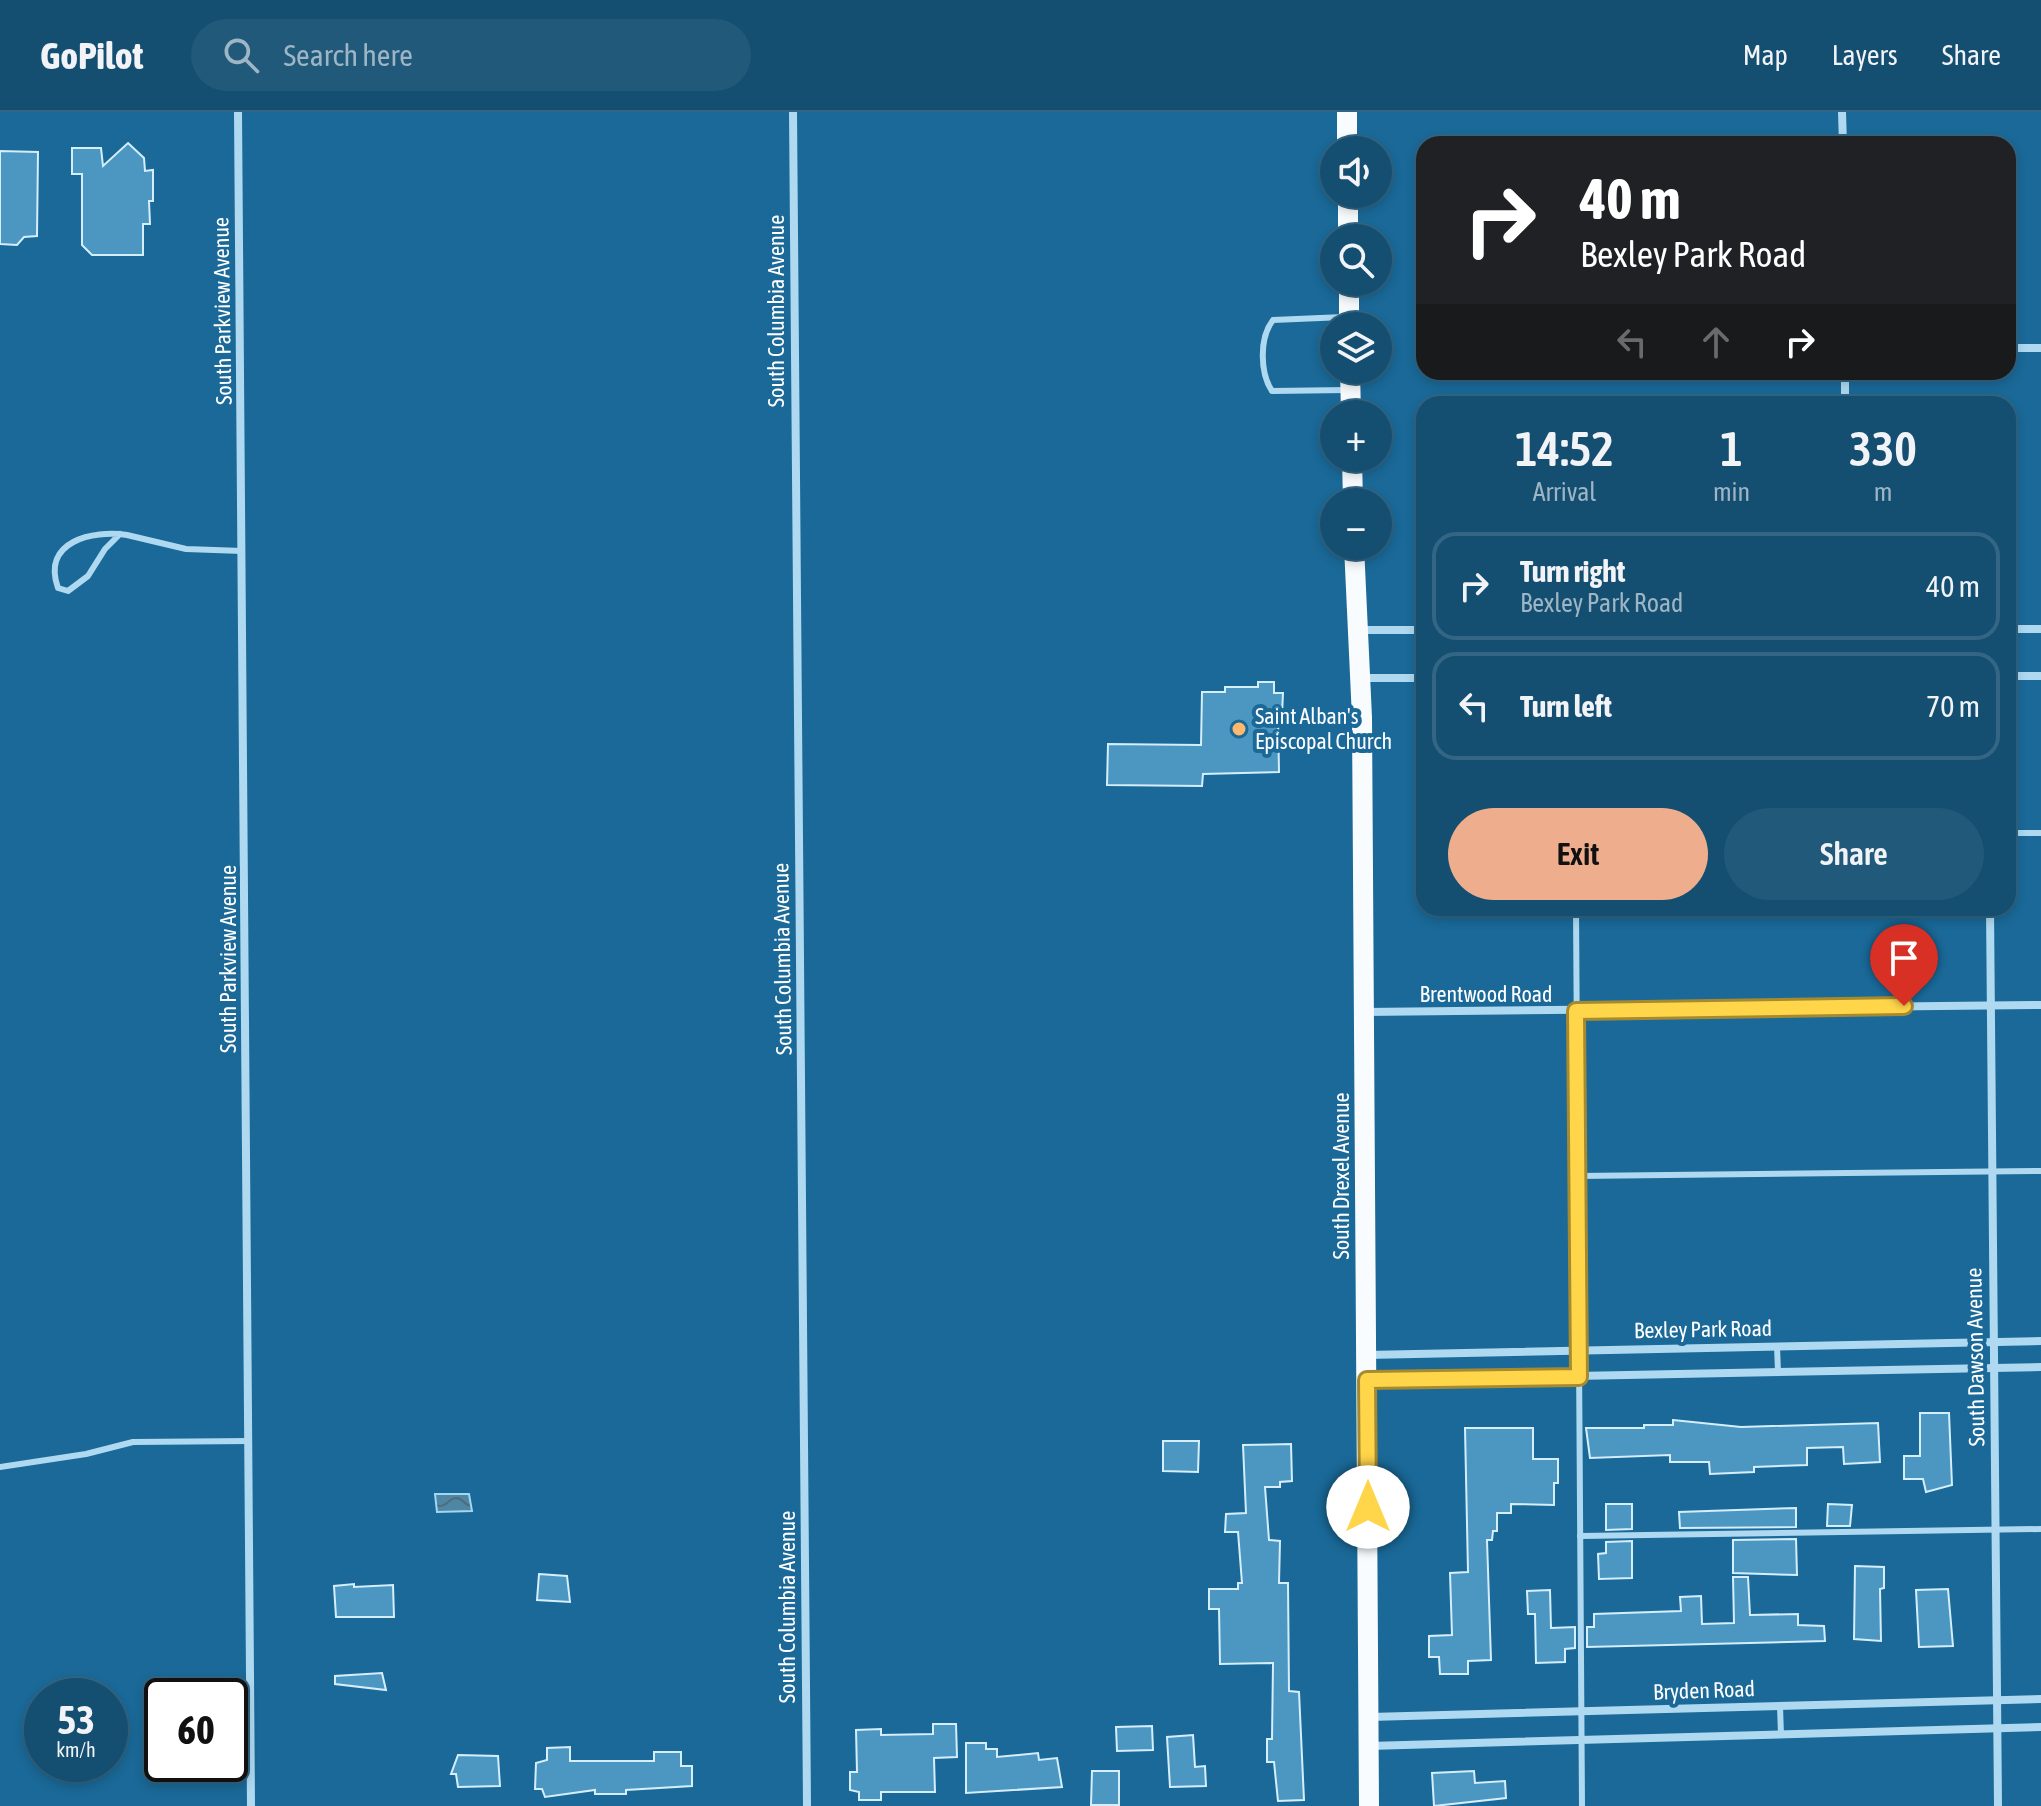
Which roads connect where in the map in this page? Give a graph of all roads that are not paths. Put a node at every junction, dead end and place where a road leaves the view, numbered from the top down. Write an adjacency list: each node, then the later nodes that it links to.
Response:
1 (238, 112): 12 (street, South Parkview Avenue)
2 (793, 112): 59 (street, South Columbia Avenue)
3 (1347, 112): 5 (main road)
4 (1842, 112): 6 (street)
5 (1347, 136)
6 (1843, 136)
7 (1320, 321): 10 (lane)
8 (2016, 348): 9 (street)
9 (2041, 348)
10 (1322, 384)
11 (120, 534): 11 (lane); 12 (lane)
12 (242, 551): 43 (street, South Parkview Avenue)
13 (1354, 560): 16 (main road, South Drexel Avenue)
14 (2016, 629): 15 (street)
15 (2041, 629)
16 (1356, 630): 17 (street); 20 (main road, South Drexel Avenue)
17 (1416, 630)
18 (2016, 676): 19 (street)
19 (2041, 676)
20 (1360, 678): 21 (street); 29 (main road, South Drexel Avenue)
21 (1416, 678)
22 (2016, 833): 23 (lane)
23 (2041, 833)
24 (1576, 916): 28 (lane)
25 (1990, 916): 26 (street, South Dawson Avenue)
26 (1993, 1005): 27 (street, Brentwood Road); 28 (street, Brentwood Road); 31 (street, South Dawson Avenue)
27 (2041, 1005)
28 (1576, 1011): 29 (street, Brentwood Road); 32 (lane)
29 (1364, 1012): 37 (main road, South Drexel Avenue)
30 (2041, 1171): 31 (lane)
31 (1992, 1172): 32 (lane); 34 (street, South Dawson Avenue)
32 (1577, 1176): 36 (lane)
33 (2041, 1341): 34 (street, Bexley Park Road)
34 (1993, 1342): 35 (street, Bexley Park Road); 39 (street, South Dawson Avenue)
35 (1777, 1346): 36 (street, Bexley Park Road); 40 (lane)
36 (1578, 1350): 37 (street, Bexley Park Road); 41 (lane)
37 (1366, 1355): 42 (main road, South Drexel Avenue)
38 (2041, 1367): 39 (street, Bexley Park Road)
39 (1994, 1368): 40 (street, Bexley Park Road); 46 (street, South Dawson Avenue)
40 (1778, 1372): 41 (street, Bexley Park Road)
41 (1579, 1377): 42 (street, Bexley Park Road); 47 (lane)
42 (1367, 1380): 52 (main road, South Drexel Avenue)
43 (249, 1441): 44 (lane); 58 (street, South Parkview Avenue)
44 (0, 1467)
45 (2041, 1529): 46 (lane)
46 (1995, 1530): 47 (lane); 49 (street, South Dawson Avenue)
47 (1580, 1536): 51 (lane)
48 (2041, 1699): 49 (street, Bryden Road)
49 (1997, 1700): 50 (street, Bryden Road); 54 (street, South Dawson Avenue)
50 (1780, 1706): 51 (street, Bryden Road); 55 (lane)
51 (1581, 1712): 52 (street, Bryden Road); 56 (lane)
52 (1368, 1717): 57 (main road, South Drexel Avenue)
53 (2041, 1727): 54 (street)
54 (1997, 1728): 55 (street); 62 (street, South Dawson Avenue)
55 (1781, 1735): 56 (street)
56 (1581, 1740): 57 (street); 61 (lane)
57 (1368, 1746): 60 (main road, South Drexel Avenue)
58 (251, 1806)
59 (807, 1806)
60 (1369, 1806)
61 (1582, 1806)
62 (1998, 1806)

